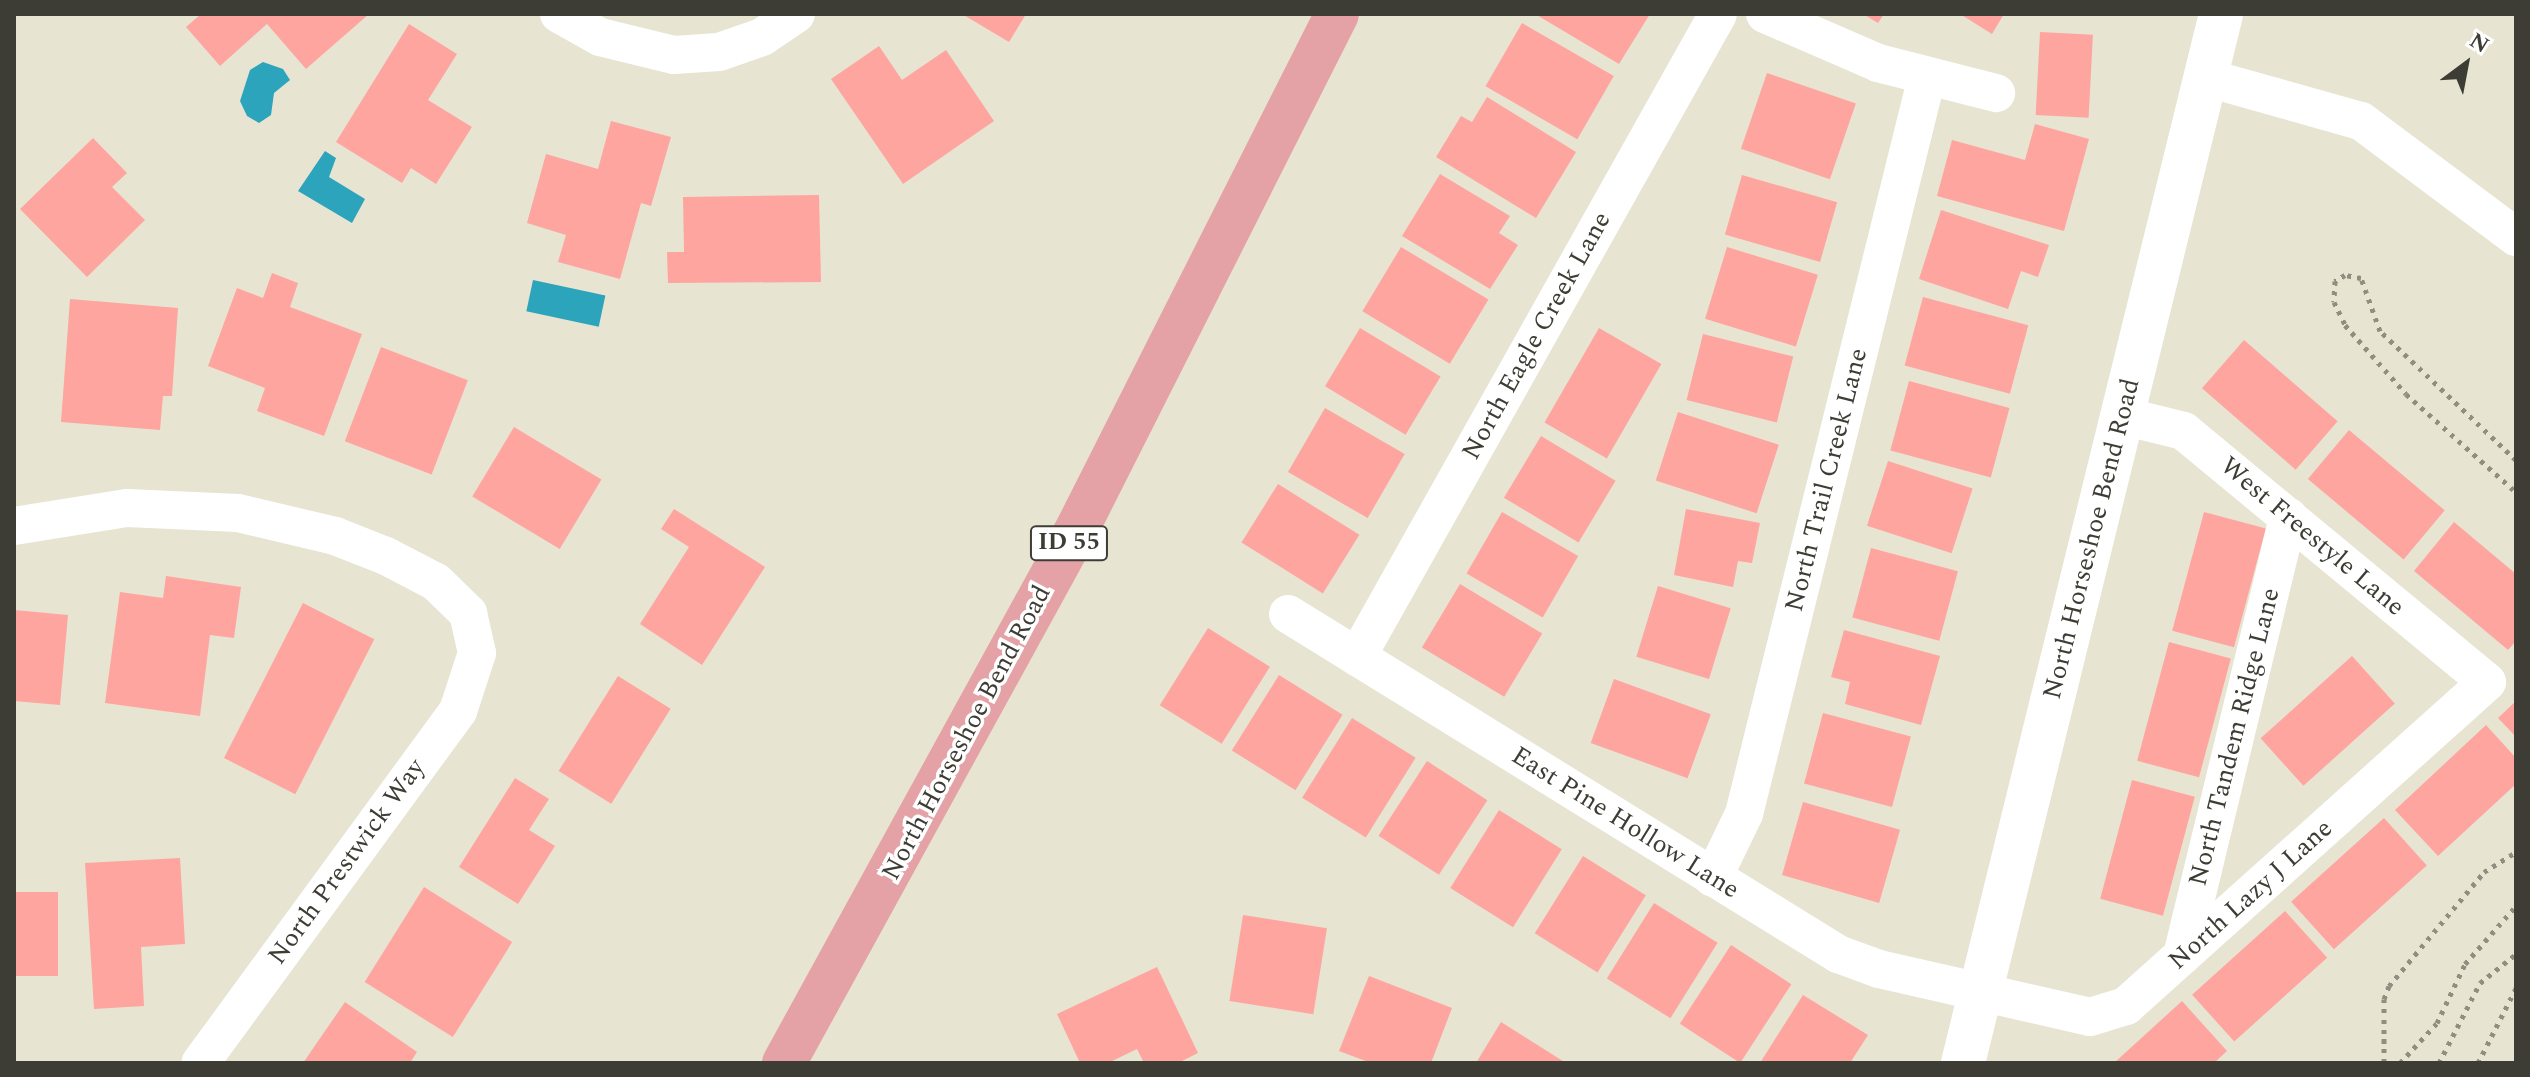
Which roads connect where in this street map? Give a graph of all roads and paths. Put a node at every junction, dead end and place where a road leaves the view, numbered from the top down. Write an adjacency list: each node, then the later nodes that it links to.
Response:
1 (559, 14): 2 (street)
2 (796, 14)
3 (1337, 14): 27 (highway, North Horseshoe Bend Road / ID 55)
4 (1718, 14): 17 (street, North Eagle Creek Lane)
5 (1765, 14): 7 (street)
6 (2221, 14): 8 (street, North Horseshoe Bend Road)
7 (1927, 77): 9 (street); 20 (street, North Trail Creek Lane)
8 (2204, 77): 10 (street); 11 (street, North Horseshoe Bend Road)
9 (1996, 93)
10 (2516, 237)
11 (2123, 416): 14 (street, West Freestyle Lane); 25 (street, North Horseshoe Bend Road)
12 (2516, 460): 13 (path)
13 (2516, 492)
14 (2288, 517): 18 (street, West Freestyle Lane); 23 (street, North Tandem Ridge Lane)
15 (14, 526): 26 (street, North Prestwick Way)
16 (1288, 614): 17 (street, East Pine Hollow Lane)
17 (1357, 657): 20 (street, East Pine Hollow Lane)
18 (2487, 682): 23 (street, North Lazy J Lane)
19 (2516, 852): 29 (path)
20 (1713, 878): 25 (street, East Pine Hollow Lane)
21 (2516, 906): 30 (path)
22 (2516, 954): 31 (path)
23 (2182, 956): 25 (street, North Lazy J Lane)
24 (2516, 988): 32 (path)
25 (1979, 993): 28 (street, North Horseshoe Bend Road)
26 (200, 1063)
27 (784, 1063)
28 (1963, 1063)
29 (2384, 1063)
30 (2400, 1063)
31 (2439, 1063)
32 (2478, 1063)

